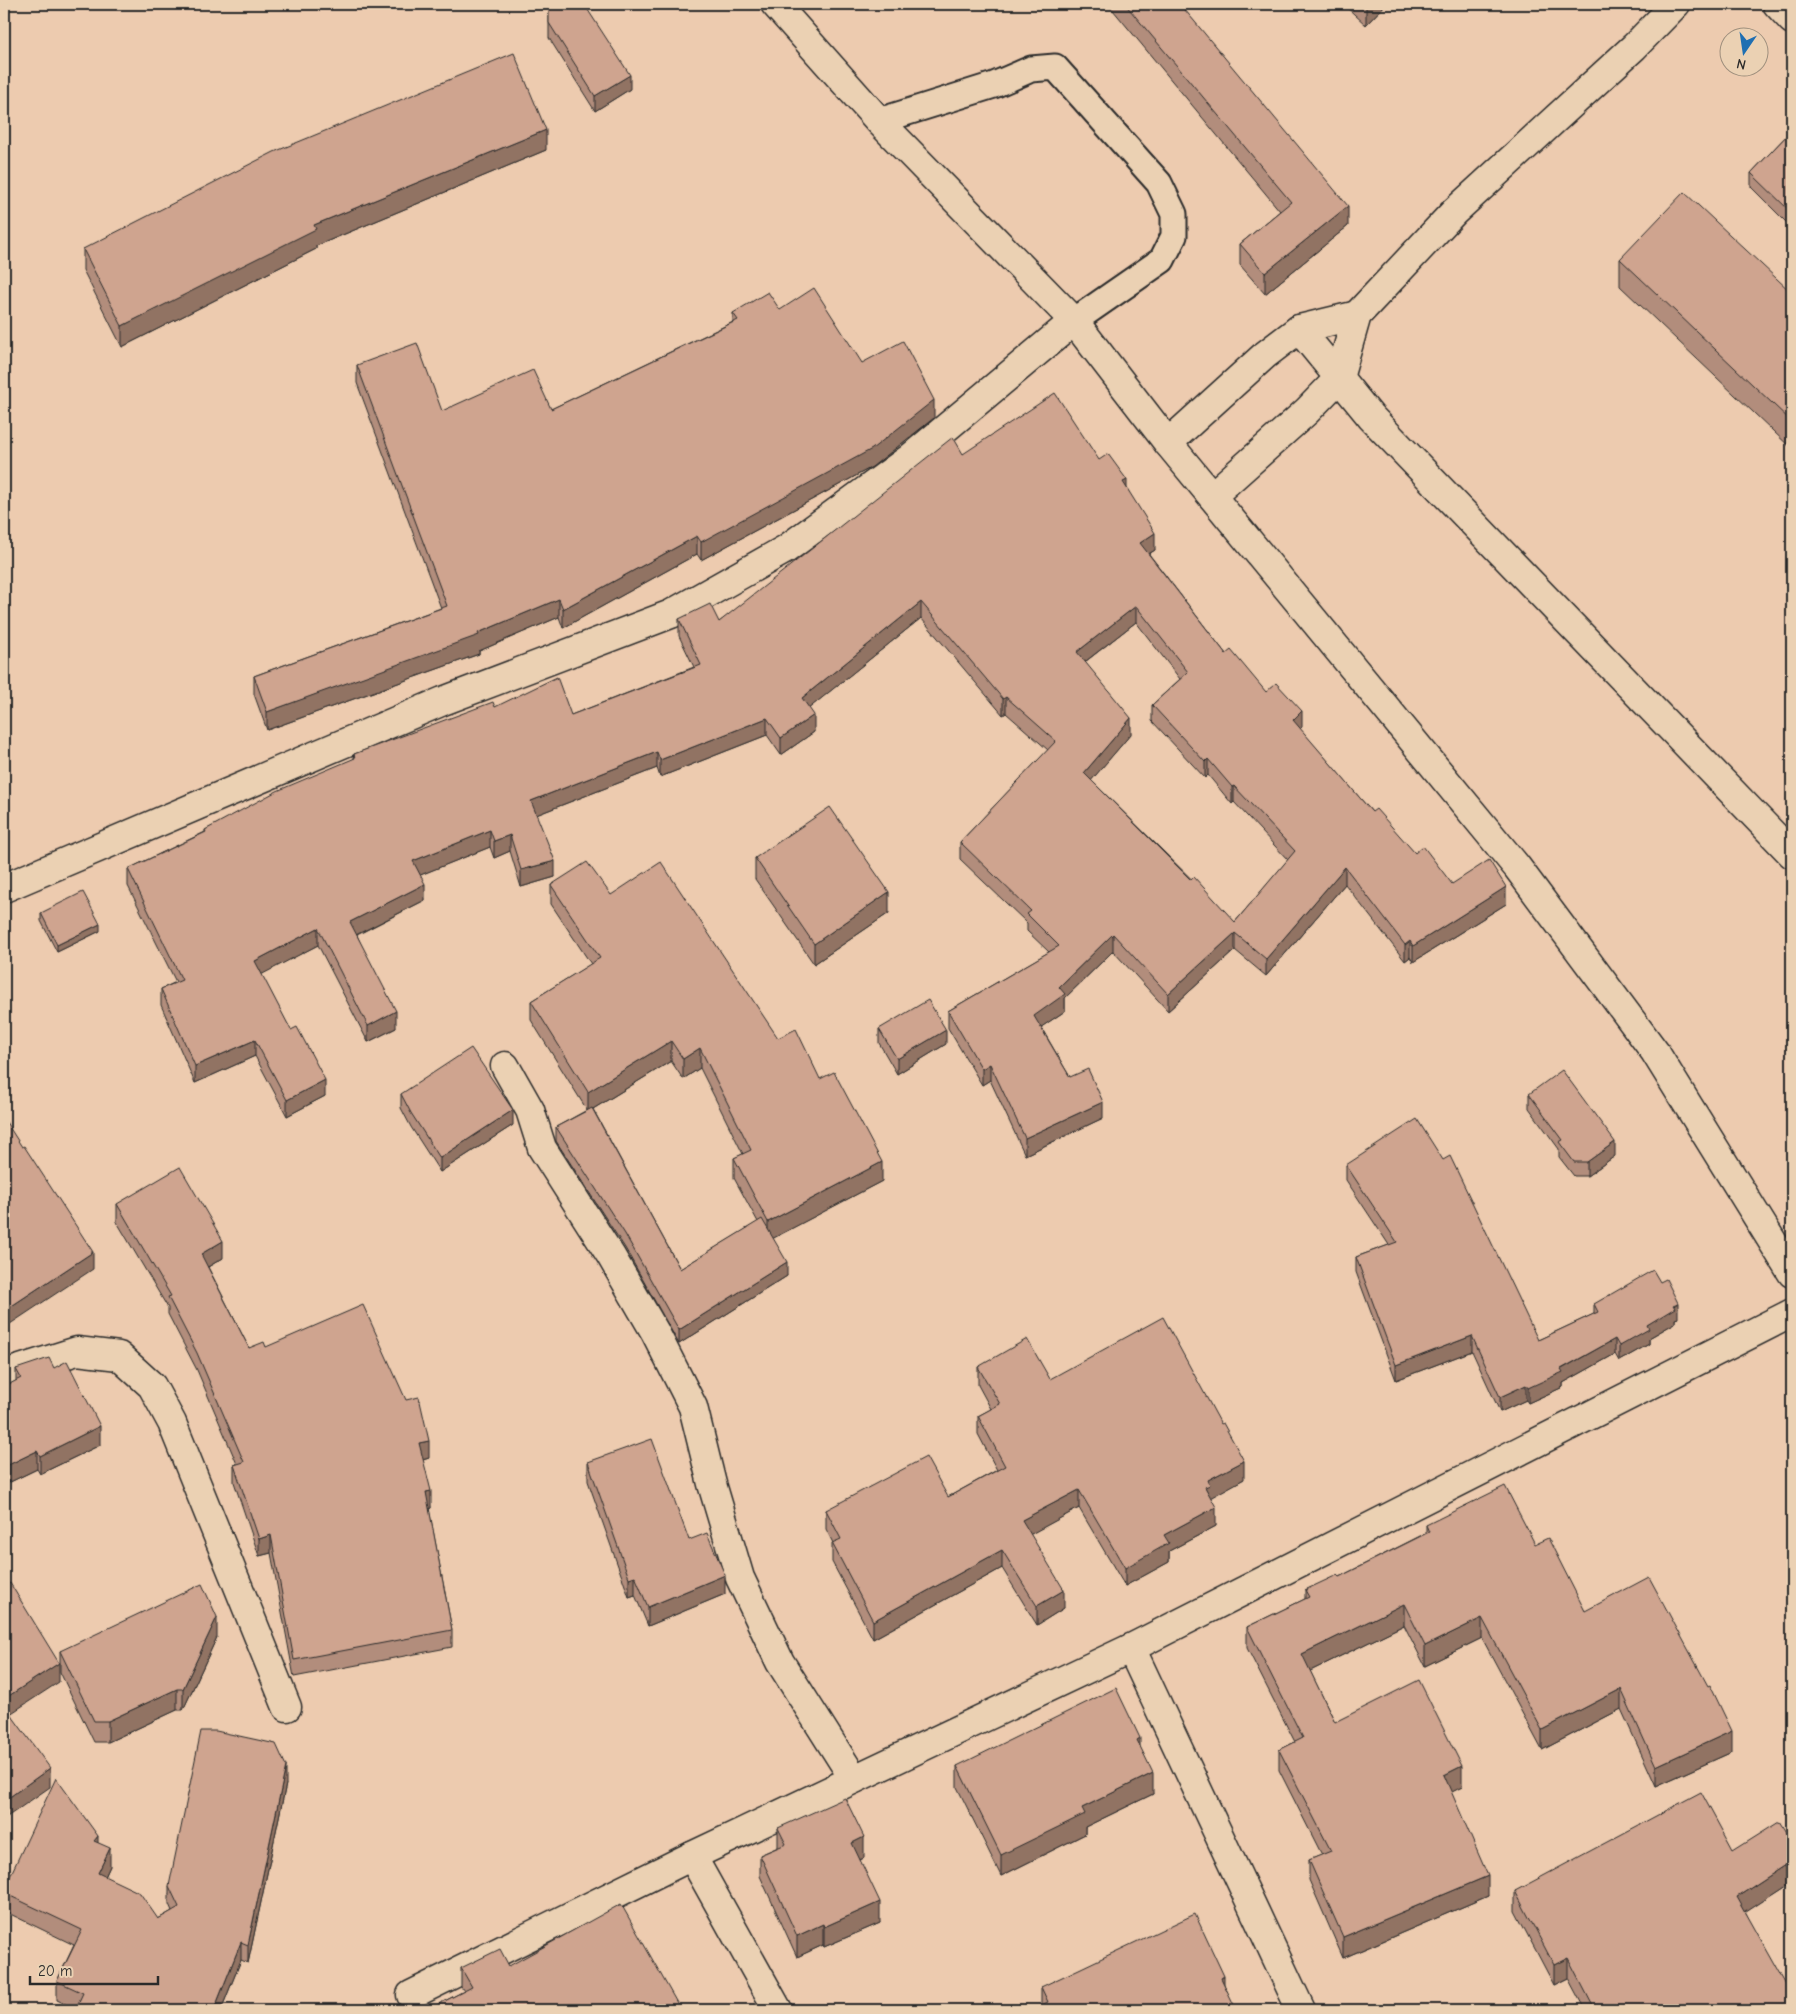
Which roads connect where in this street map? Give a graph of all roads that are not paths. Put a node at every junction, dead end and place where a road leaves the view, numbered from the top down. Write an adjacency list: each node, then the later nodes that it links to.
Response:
1 (775, 4): 5 (street)
2 (1676, 4): 6 (street)
3 (1777, 4): 4 (street)
4 (1792, 20)
5 (879, 121): 7 (street); 7 (lane)
6 (1357, 315): 8 (street); 9 (street)
7 (1074, 321): 10 (street); 13 (street)
8 (1298, 328): 9 (street); 10 (street)
9 (1339, 378): 11 (street); 12 (street)
10 (1168, 443): 11 (street)
11 (1212, 496): 15 (street)
12 (1792, 854)
13 (4, 888)
14 (505, 1066): 20 (street)
15 (1792, 1273)
16 (1792, 1313): 18 (street)
17 (4, 1374): 19 (street)
18 (1131, 1648): 20 (street); 24 (street)
19 (287, 1707)
20 (854, 1779): 21 (street)
21 (692, 1856): 22 (street); 23 (street)
22 (411, 1995)
23 (778, 2010)
24 (1301, 2010)

